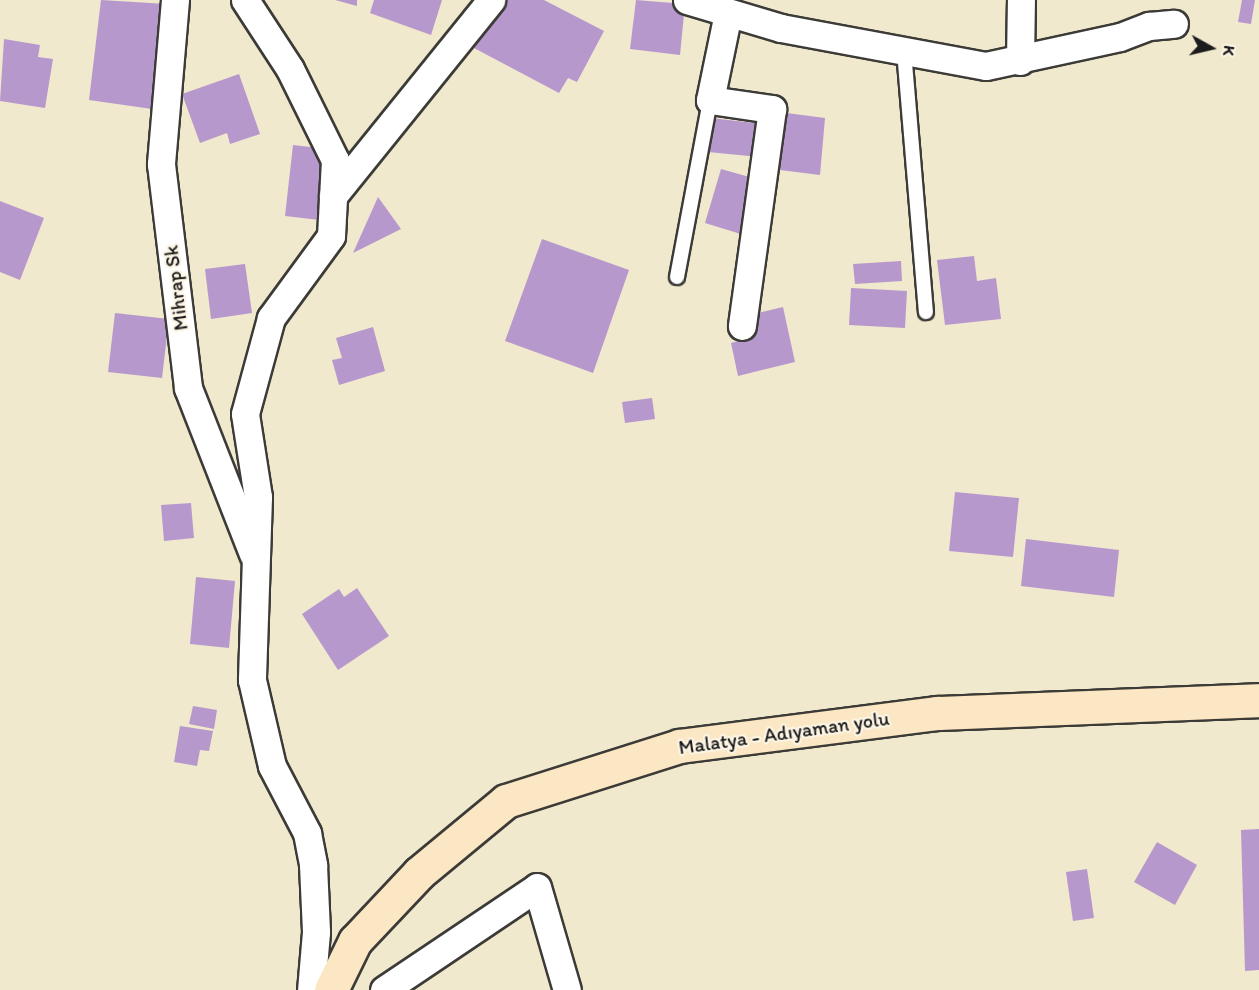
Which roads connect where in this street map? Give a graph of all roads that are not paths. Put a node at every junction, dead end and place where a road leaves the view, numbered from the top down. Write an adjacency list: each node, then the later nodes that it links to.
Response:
1 (175, 0): 15 (street, Mihrap Sk)
2 (244, 0): 11 (street)
3 (491, 0): 11 (street)
4 (1021, 0): 9 (street)
5 (697, 2): 6 (street)
6 (728, 13): 8 (street); 10 (street)
7 (1161, 25): 9 (street)
8 (904, 51): 9 (street); 13 (lane)
9 (1020, 62)
10 (710, 100): 12 (lane); 14 (street)
11 (333, 196): 15 (street)
12 (677, 277)
13 (926, 312)
14 (742, 326)
15 (256, 563): 17 (street)
16 (1259, 700): 18 (main road, Malatya - Adıyaman yolu)
17 (311, 990)
18 (331, 990)
19 (384, 990): 20 (street)
20 (567, 990)

